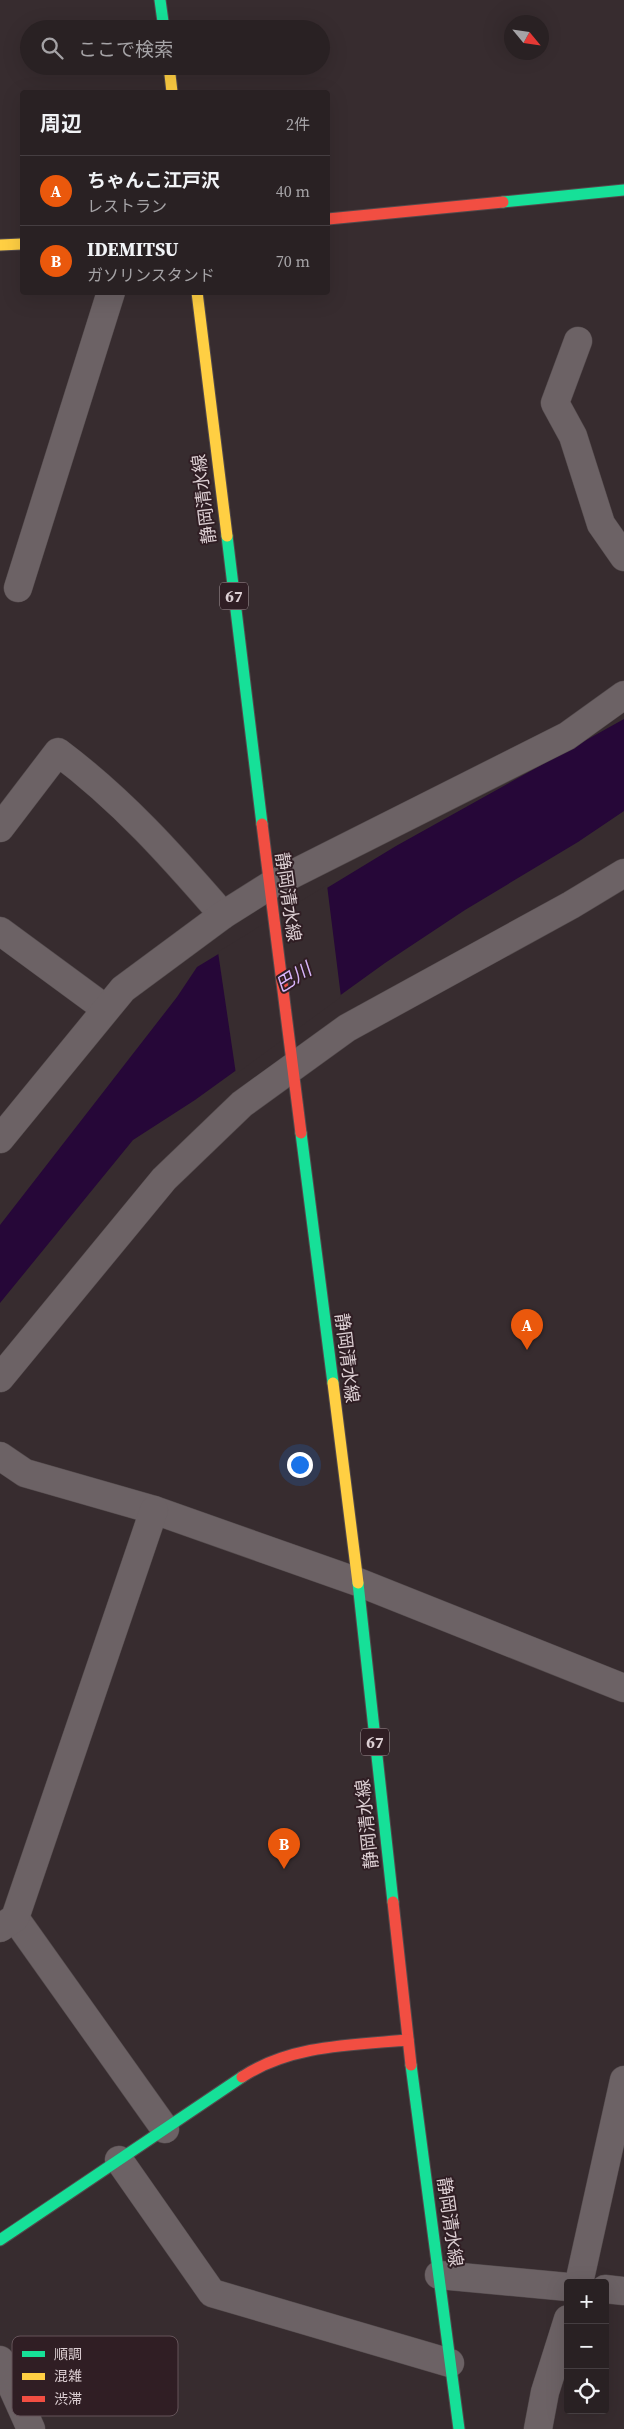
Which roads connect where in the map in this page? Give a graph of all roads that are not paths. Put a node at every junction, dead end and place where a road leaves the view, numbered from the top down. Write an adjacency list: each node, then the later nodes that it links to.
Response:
1 (160, 0): 2 (main road)
2 (163, 20)
3 (170, 75): 4 (main road)
4 (172, 90)
5 (624, 190): 6 (main road)
6 (330, 219)
7 (20, 244): 8 (main road)
8 (0, 246)
9 (110, 295): 13 (street)
10 (197, 295): 17 (main road, 静岡清水線 / 67)
11 (578, 341): 12 (street)
12 (624, 557)
13 (18, 588)
14 (624, 695): 17 (street)
15 (0, 828): 18 (street)
16 (624, 873): 21 (street)
17 (270, 893): 18 (street); 21 (main road, 静岡清水線 / 67)
18 (224, 915): 20 (street)
19 (0, 931): 20 (street)
20 (106, 1009): 22 (street)
21 (292, 1061): 23 (street); 26 (main road, 静岡清水線 / 67)
22 (0, 1139)
23 (0, 1378)
24 (0, 1456): 25 (street)
25 (154, 1510): 26 (street); 28 (street)
26 (358, 1582): 27 (street); 29 (main road, 静岡清水線 / 67)
27 (624, 1688)
28 (7, 1923): 31 (street)
29 (408, 2040): 31 (main road); 34 (main road, 静岡清水線 / 67)
30 (624, 2080): 35 (street)
31 (165, 2129): 32 (main road)
32 (119, 2160): 33 (main road); 41 (street)
33 (0, 2240)
34 (439, 2275): 36 (street); 41 (main road, 静岡清水線 / 67)
35 (579, 2279)
36 (564, 2287)
37 (609, 2289): 38 (street)
38 (624, 2291)
39 (566, 2324): 46 (street)
40 (0, 2360): 42 (street)
41 (450, 2363): 45 (main road, 静岡清水線 / 67)
42 (12, 2387)
43 (25, 2416): 44 (street)
44 (31, 2429)
45 (459, 2429)
46 (538, 2429)

